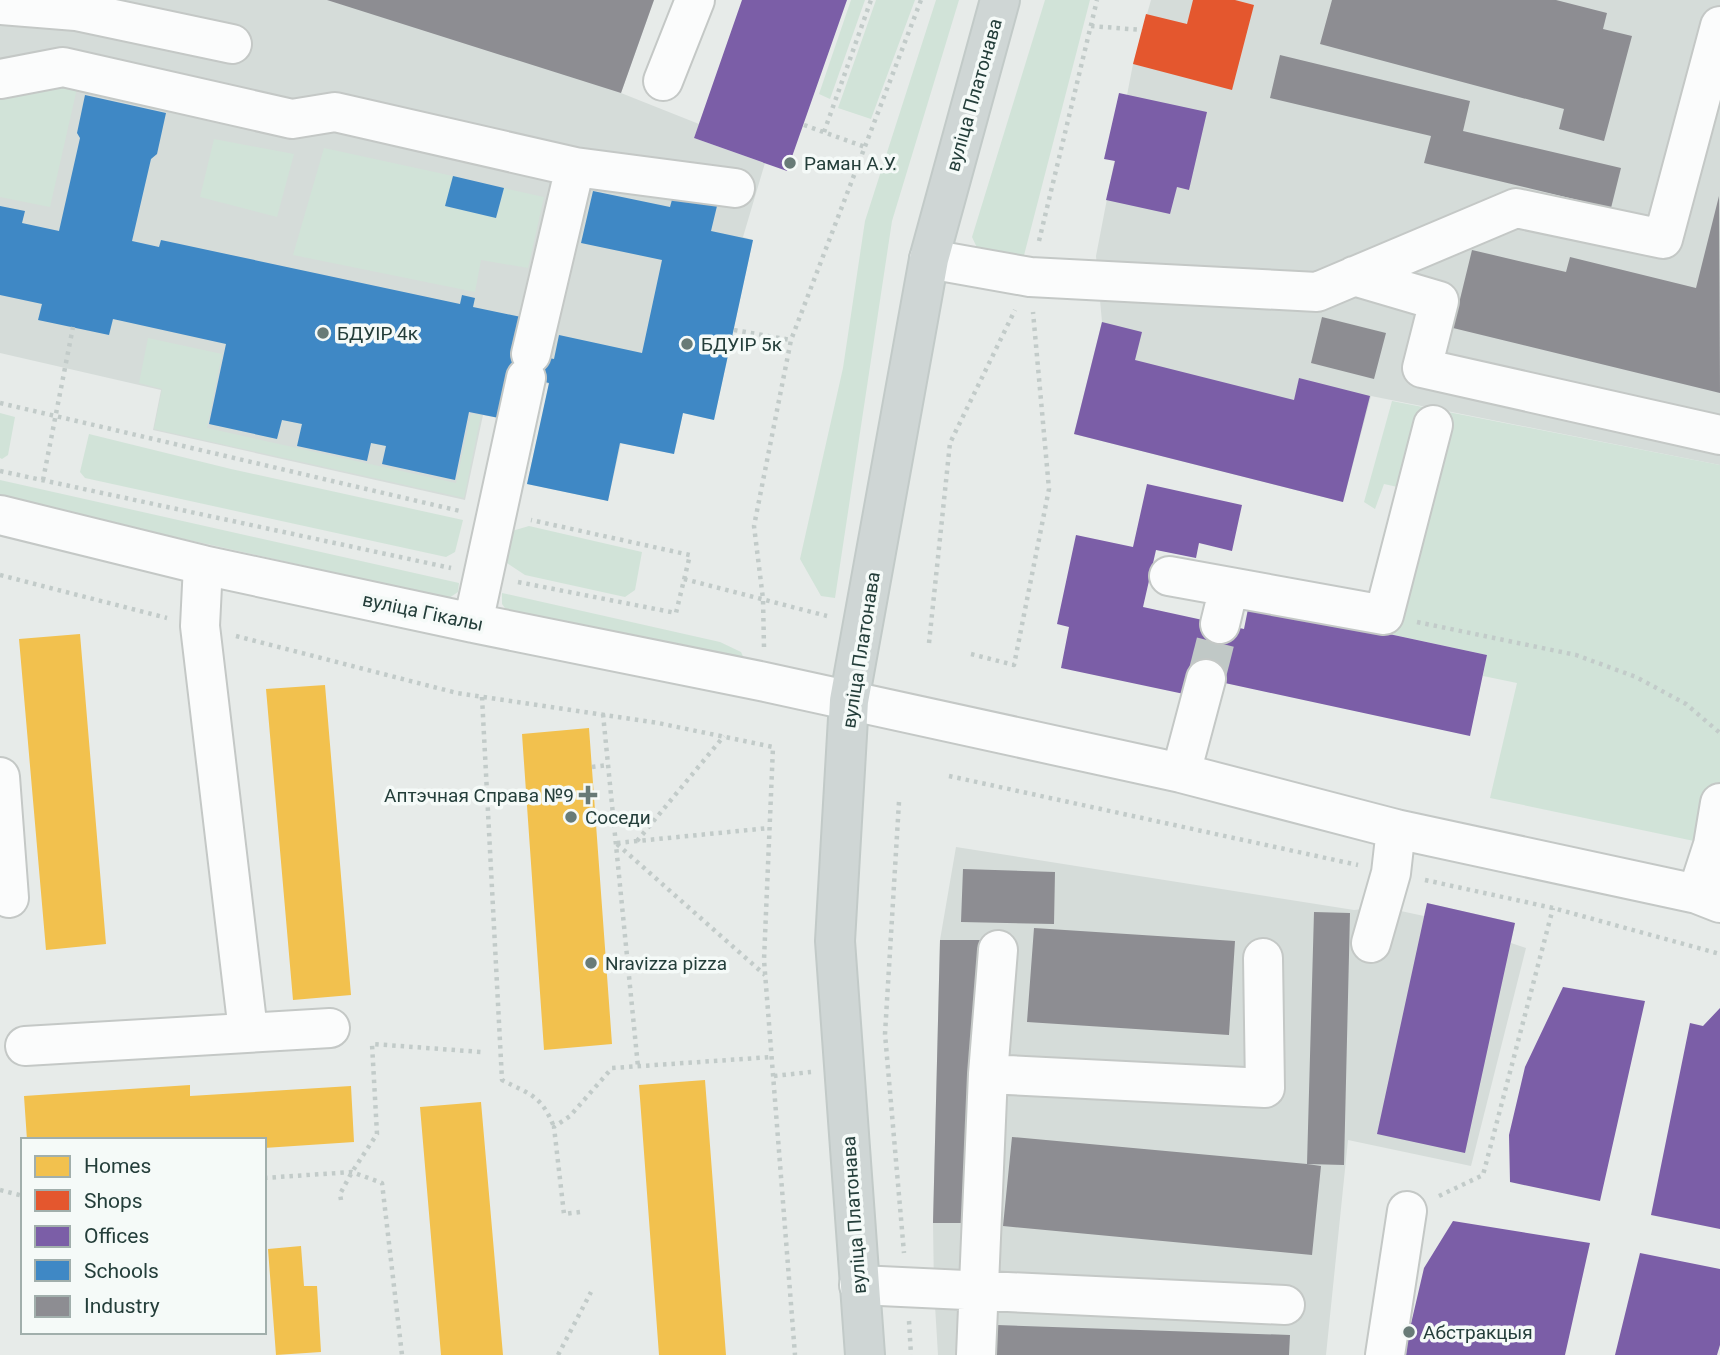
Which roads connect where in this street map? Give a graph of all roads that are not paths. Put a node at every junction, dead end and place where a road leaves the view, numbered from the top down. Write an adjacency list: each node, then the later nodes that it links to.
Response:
1 (695, 0): 7 (street)
2 (1000, 0): 10 (main road, вуліца Платонава)
3 (0, 5): 5 (street)
4 (1720, 26): 11 (street)
5 (232, 44)
6 (0, 79): 8 (street)
7 (663, 80)
8 (575, 167): 9 (street); 18 (street)
9 (735, 188)
10 (929, 259): 11 (street); 21 (main road, вуліца Платонава)
11 (1354, 276): 13 (street)
12 (1433, 425): 17 (street)
13 (1720, 435)
14 (0, 515): 15 (street, вуліца Гікалы)
15 (203, 565): 18 (street, вуліца Гікалы); 32 (street)
16 (1169, 576): 17 (street)
17 (1229, 587): 19 (street)
18 (473, 624): 21 (street, вуліца Гікалы)
19 (1220, 624)
20 (1206, 679): 22 (street)
21 (849, 701): 22 (street, вуліца Гікалы); 36 (main road, вуліца Платонава)
22 (1181, 773): 25 (street, вуліца Гікалы)
23 (0, 777): 26 (street)
24 (1720, 803): 27 (street)
25 (1396, 829): 27 (street, вуліца Гікалы); 28 (street)
26 (9, 898)
27 (1709, 899)
28 (1371, 943)
29 (998, 950): 34 (street)
30 (1263, 958): 34 (street)
31 (330, 1028): 32 (street)
32 (248, 1031): 33 (street)
33 (25, 1046)
34 (988, 1074): 37 (street)
35 (1407, 1211): 41 (street)
36 (859, 1285): 37 (street); 39 (main road, вуліца Платонава)
37 (979, 1291): 38 (street); 40 (street)
38 (1285, 1305)
39 (865, 1355)
40 (976, 1355)
41 (1385, 1355)

